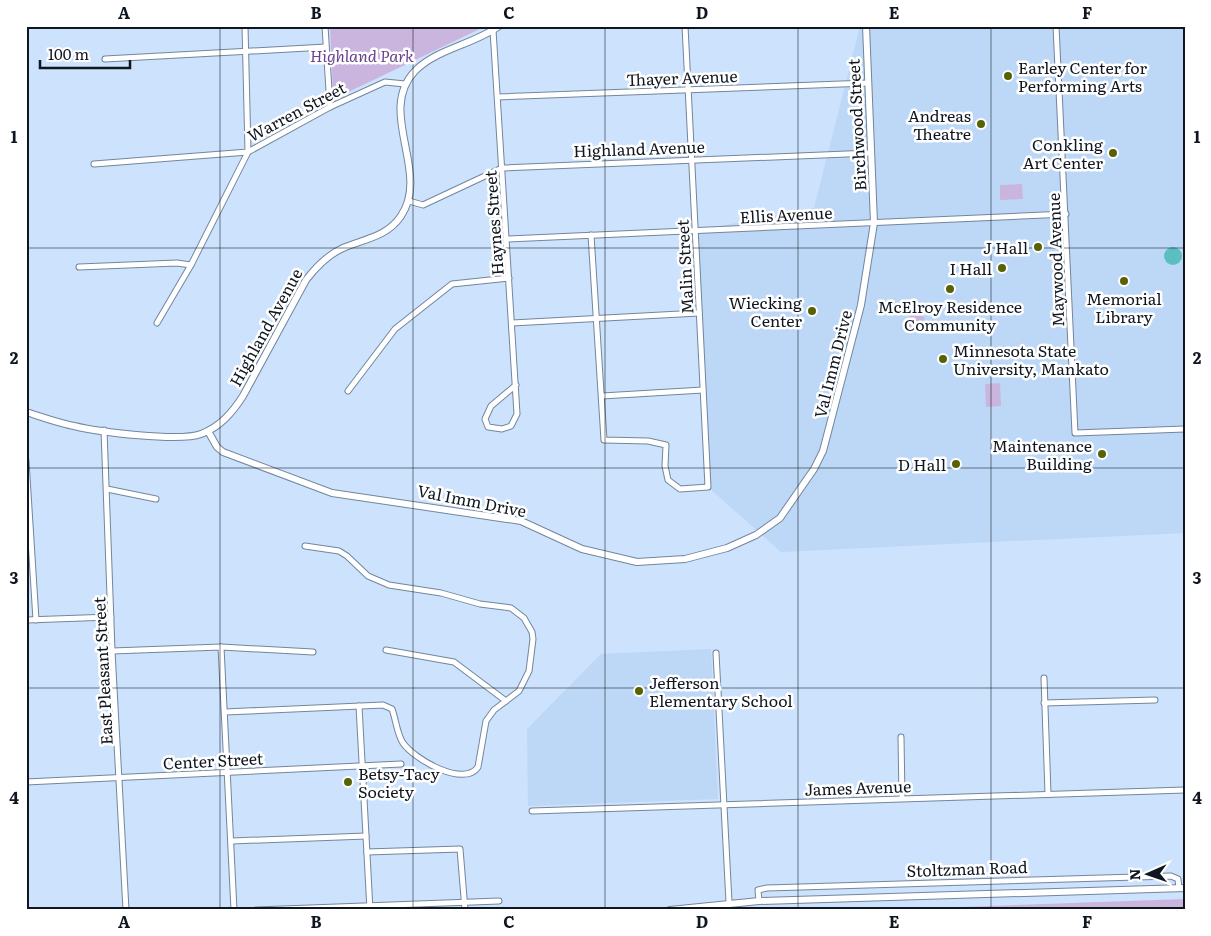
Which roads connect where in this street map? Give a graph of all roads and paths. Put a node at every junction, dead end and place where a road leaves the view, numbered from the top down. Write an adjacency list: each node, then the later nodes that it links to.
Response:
1 (245, 26): 8 (street)
2 (325, 26): 7 (street)
3 (685, 26): 12 (street, Malin Street)
4 (866, 26): 11 (street, Birchwood Street)
5 (1056, 26): 21 (street, Maywood Avenue)
6 (496, 28): 10 (street); 13 (street, Haynes Street)
7 (326, 47): 8 (street); 14 (street)
8 (246, 52): 9 (street); 15 (street)
9 (105, 59)
10 (405, 84): 14 (street, Warren Street); 20 (street)
11 (868, 84): 12 (street, Thayer Avenue); 16 (street, Birchwood Street)
12 (688, 90): 13 (street, Thayer Avenue); 17 (street, Malin Street)
13 (498, 97): 19 (street, Haynes Street)
14 (330, 107): 15 (street, Warren Street)
15 (248, 152): 18 (street); 26 (street, Warren Street)
16 (871, 153): 17 (street, Highland Avenue); 22 (street, Birchwood Street)
17 (691, 160): 19 (street, Highland Avenue); 23 (street, Malin Street)
18 (94, 164)
19 (502, 168): 20 (street, Highland Avenue); 25 (street, Haynes Street)
20 (409, 201): 40 (street, Highland Avenue)
21 (1066, 214): 22 (street, Ellis Avenue); 38 (street, Maywood Avenue)
22 (874, 223): 23 (street, Ellis Avenue); 40 (street, Val Imm Drive)
23 (695, 231): 24 (street, Ellis Avenue); 29 (street, Malin Street)
24 (591, 235): 25 (street, Ellis Avenue); 30 (street)
25 (506, 239): 28 (street, Haynes Street)
26 (191, 265): 27 (street); 31 (street, Warren Street)
27 (79, 267)
28 (509, 278): 32 (street, Haynes Street); 35 (street)
29 (699, 313): 30 (street); 34 (street, Malin Street)
30 (595, 319): 32 (street); 36 (street)
31 (157, 322)
32 (512, 323): 33 (street, Haynes Street)
33 (516, 385): 33 (street, Haynes Street)
34 (703, 390): 36 (street); 36 (street, Malin Street)
35 (348, 391)
36 (602, 396)
37 (26, 412): 39 (street, Highland Avenue)
38 (1185, 429)
39 (104, 430): 40 (street, Highland Avenue); 42 (street, East Pleasant Street)
40 (208, 431)
41 (26, 461): 47 (street)
42 (107, 489): 43 (street); 45 (street, East Pleasant Street)
43 (156, 499)
44 (305, 546): 55 (street)
45 (111, 617): 47 (street); 50 (street, East Pleasant Street)
46 (26, 620): 47 (street)
47 (36, 620)
48 (221, 647): 50 (street); 51 (street); 58 (street)
49 (386, 650): 55 (street)
50 (112, 651): 63 (street, East Pleasant Street)
51 (313, 652)
52 (716, 652): 68 (street)
53 (1044, 678): 56 (street)
54 (1155, 700): 56 (street)
55 (506, 701): 57 (street)
56 (1044, 703): 66 (street)
57 (359, 706): 58 (street); 61 (street)
58 (225, 712): 62 (street)
59 (901, 738): 67 (street)
60 (402, 764): 61 (street, Center Street)
61 (362, 765): 62 (street, Center Street); 70 (street)
62 (228, 772): 63 (street, Center Street); 71 (street)
63 (120, 777): 64 (street, Center Street); 79 (street, East Pleasant Street)
64 (26, 782)
65 (1185, 790): 66 (street, James Avenue)
66 (1048, 794): 67 (street, James Avenue)
67 (902, 798): 68 (street, James Avenue)
68 (723, 804): 69 (street, James Avenue); 77 (street)
69 (532, 811)
70 (366, 836): 71 (street); 72 (street)
71 (232, 841): 80 (street)
72 (367, 852): 76 (street); 78 (street)
73 (1182, 888): 74 (street, Stoltzman Road); 74 (street, Stoltzman Road)
74 (759, 900): 77 (street, Stoltzman Road)
75 (498, 901): 76 (street)
76 (464, 902): 78 (street); 82 (street)
77 (729, 902): 83 (street, Stoltzman Road)
78 (370, 908): 81 (street)
79 (126, 910)
80 (234, 910)
81 (256, 910)
82 (465, 910)
83 (670, 910)

